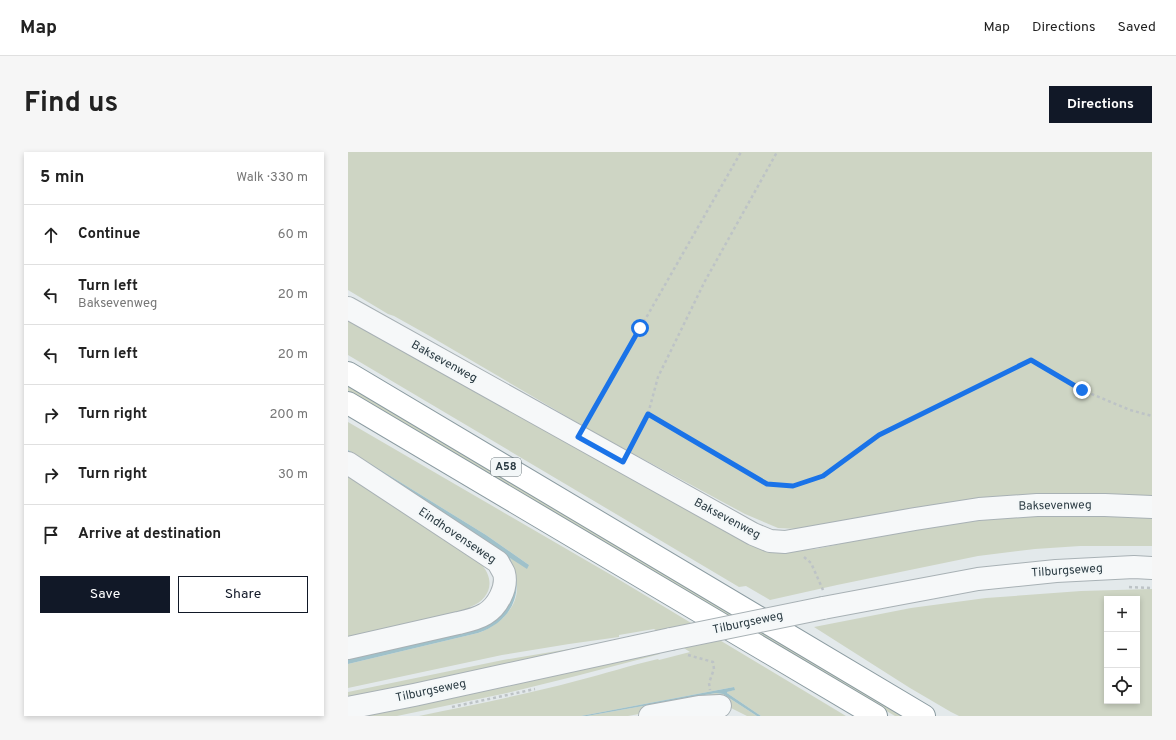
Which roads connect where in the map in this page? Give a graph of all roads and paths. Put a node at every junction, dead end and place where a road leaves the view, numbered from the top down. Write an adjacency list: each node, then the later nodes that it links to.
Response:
1 (741, 152): 8 (path)
2 (777, 152): 6 (path)
3 (348, 308): 8 (street, Baksevenweg)
4 (348, 373): 18 (highway, A58)
5 (348, 403): 21 (highway, A58)
6 (648, 414): 7 (path); 9 (path)
7 (1152, 416)
8 (578, 437): 9 (street, Baksevenweg)
9 (623, 462): 11 (street, Baksevenweg)
10 (348, 463): 15 (street, Eindhovenseweg)
11 (1152, 507)
12 (811, 563): 14 (path)
13 (1152, 568): 19 (street, Tilburgseweg, bridge)
14 (820, 585)
15 (348, 648)
16 (687, 654): 17 (path)
17 (715, 699): 20 (street)
18 (900, 702): 22 (highway, A58); 23 (highway, A58)
19 (348, 708)
20 (650, 716)
21 (876, 716)
22 (924, 716)
23 (938, 716)

